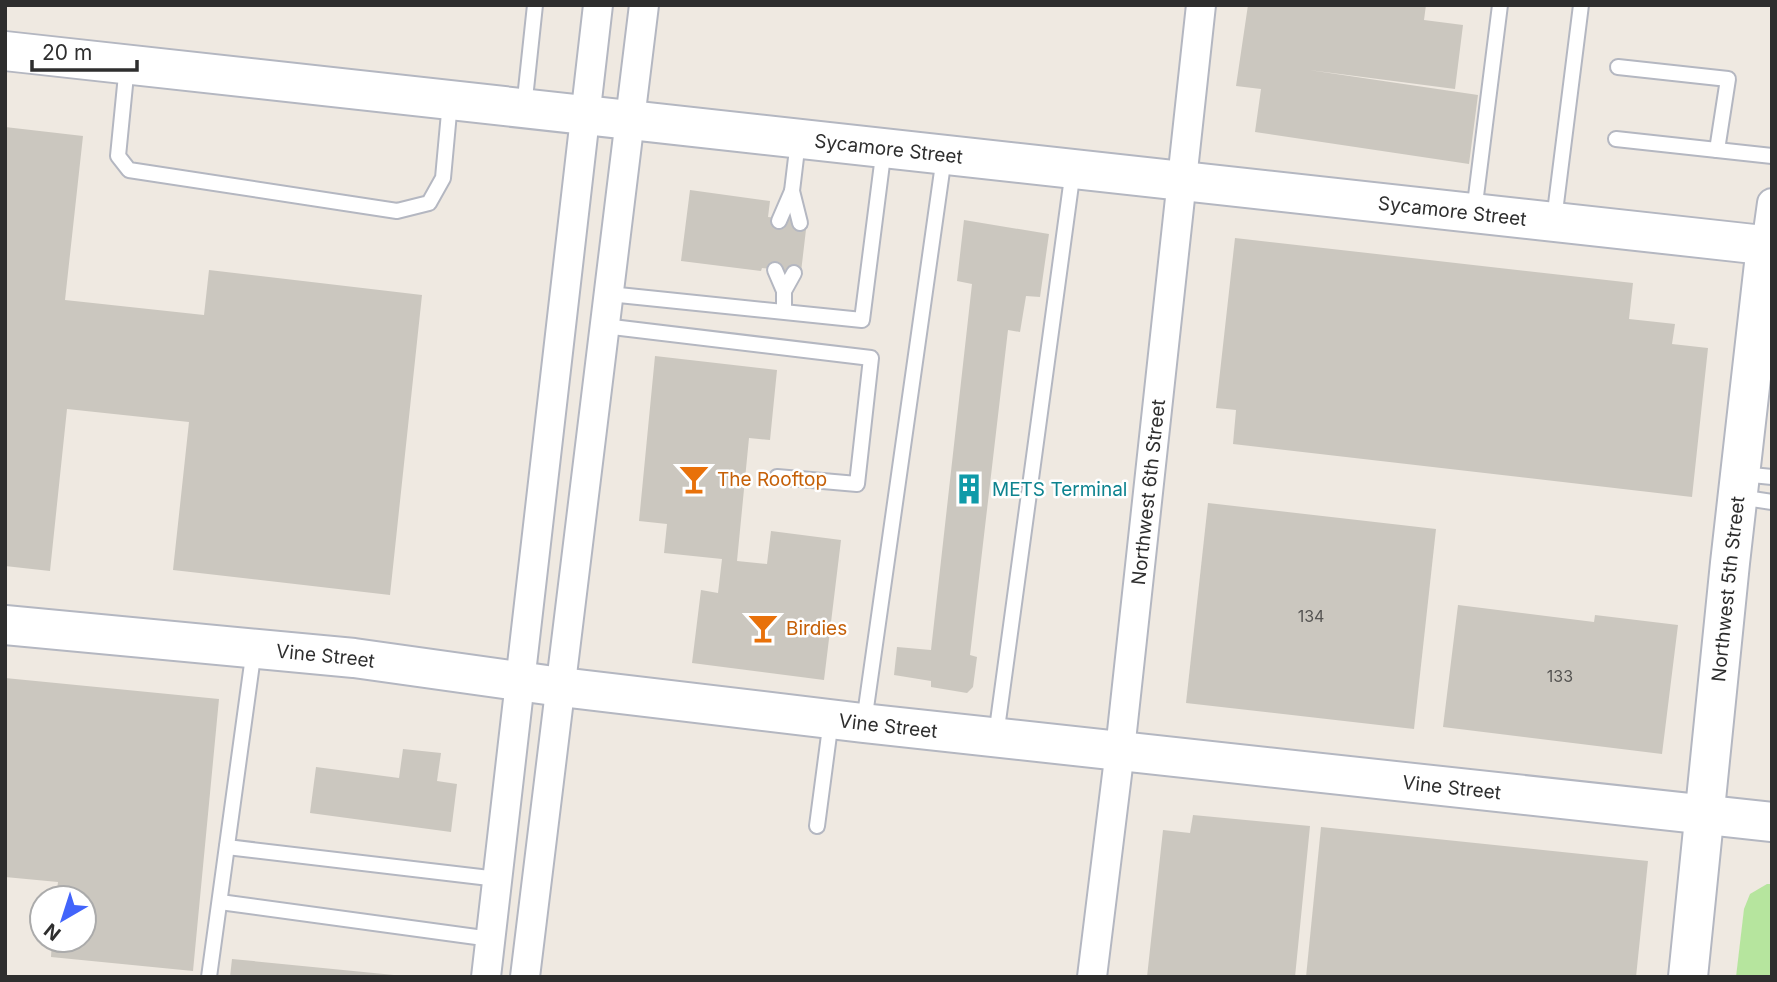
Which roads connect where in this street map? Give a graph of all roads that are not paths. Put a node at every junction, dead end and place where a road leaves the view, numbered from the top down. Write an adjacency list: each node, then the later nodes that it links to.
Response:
1 (535, 5): 11 (lane)
2 (598, 5): 12 (street)
3 (644, 5): 13 (street)
4 (1201, 5): 21 (street, Northwest 6th Street)
5 (1500, 5): 24 (lane)
6 (1580, 5): 26 (lane)
7 (5, 51): 8 (main road, Sycamore Street)
8 (127, 64): 10 (main road, Sycamore Street); 10 (lane)
9 (1618, 67): 17 (lane)
10 (450, 99): 11 (main road, Sycamore Street)
11 (524, 108): 12 (main road, Sycamore Street)
12 (584, 114): 13 (main road, Sycamore Street); 39 (street)
13 (630, 118): 14 (main road, Sycamore Street); 32 (street)
14 (798, 137): 16 (main road, Sycamore Street); 22 (lane)
15 (1616, 139): 17 (lane)
16 (884, 147): 18 (main road, Sycamore Street); 33 (lane)
17 (1717, 150): 19 (lane)
18 (945, 153): 20 (main road, Sycamore Street); 41 (lane)
19 (1772, 156)
20 (1073, 169): 21 (main road, Sycamore Street); 42 (lane)
21 (1182, 181): 24 (main road, Sycamore Street); 43 (street, Northwest 6th Street)
22 (792, 191): 25 (lane); 27 (lane)
23 (1772, 203): 28 (street, Northwest 5th Street)
24 (1474, 213): 26 (main road, Sycamore Street)
25 (779, 220)
26 (1554, 222): 28 (main road, Sycamore Street)
27 (800, 223)
28 (1769, 246): 36 (main road, Northwest 5th Street)
29 (775, 270): 31 (lane)
30 (794, 273): 31 (lane)
31 (784, 291): 33 (lane)
32 (609, 294): 33 (lane); 34 (street)
33 (784, 311)
34 (604, 326): 35 (lane); 40 (street)
35 (777, 477)
36 (1755, 487): 44 (main road, Northwest 5th Street)
37 (5, 625): 38 (main road, Vine Street)
38 (254, 648): 39 (main road, Vine Street); 47 (lane)
39 (521, 682): 40 (main road, Vine Street); 48 (street)
40 (561, 687): 41 (main road, Vine Street); 53 (street)
41 (847, 721): 42 (main road, Vine Street); 46 (lane)
42 (996, 736): 43 (main road, Vine Street)
43 (1120, 750): 44 (main road, Vine Street); 54 (street, Northwest 6th Street)
44 (1704, 814): 45 (main road, Vine Street); 55 (main road, Northwest 5th Street)
45 (1772, 822)
46 (817, 826)
47 (227, 846): 48 (lane); 49 (lane)
48 (498, 879): 50 (street)
49 (220, 902): 50 (lane); 51 (lane)
50 (491, 939): 52 (street)
51 (209, 977)
52 (486, 977)
53 (525, 977)
54 (1092, 977)
55 (1688, 977)

